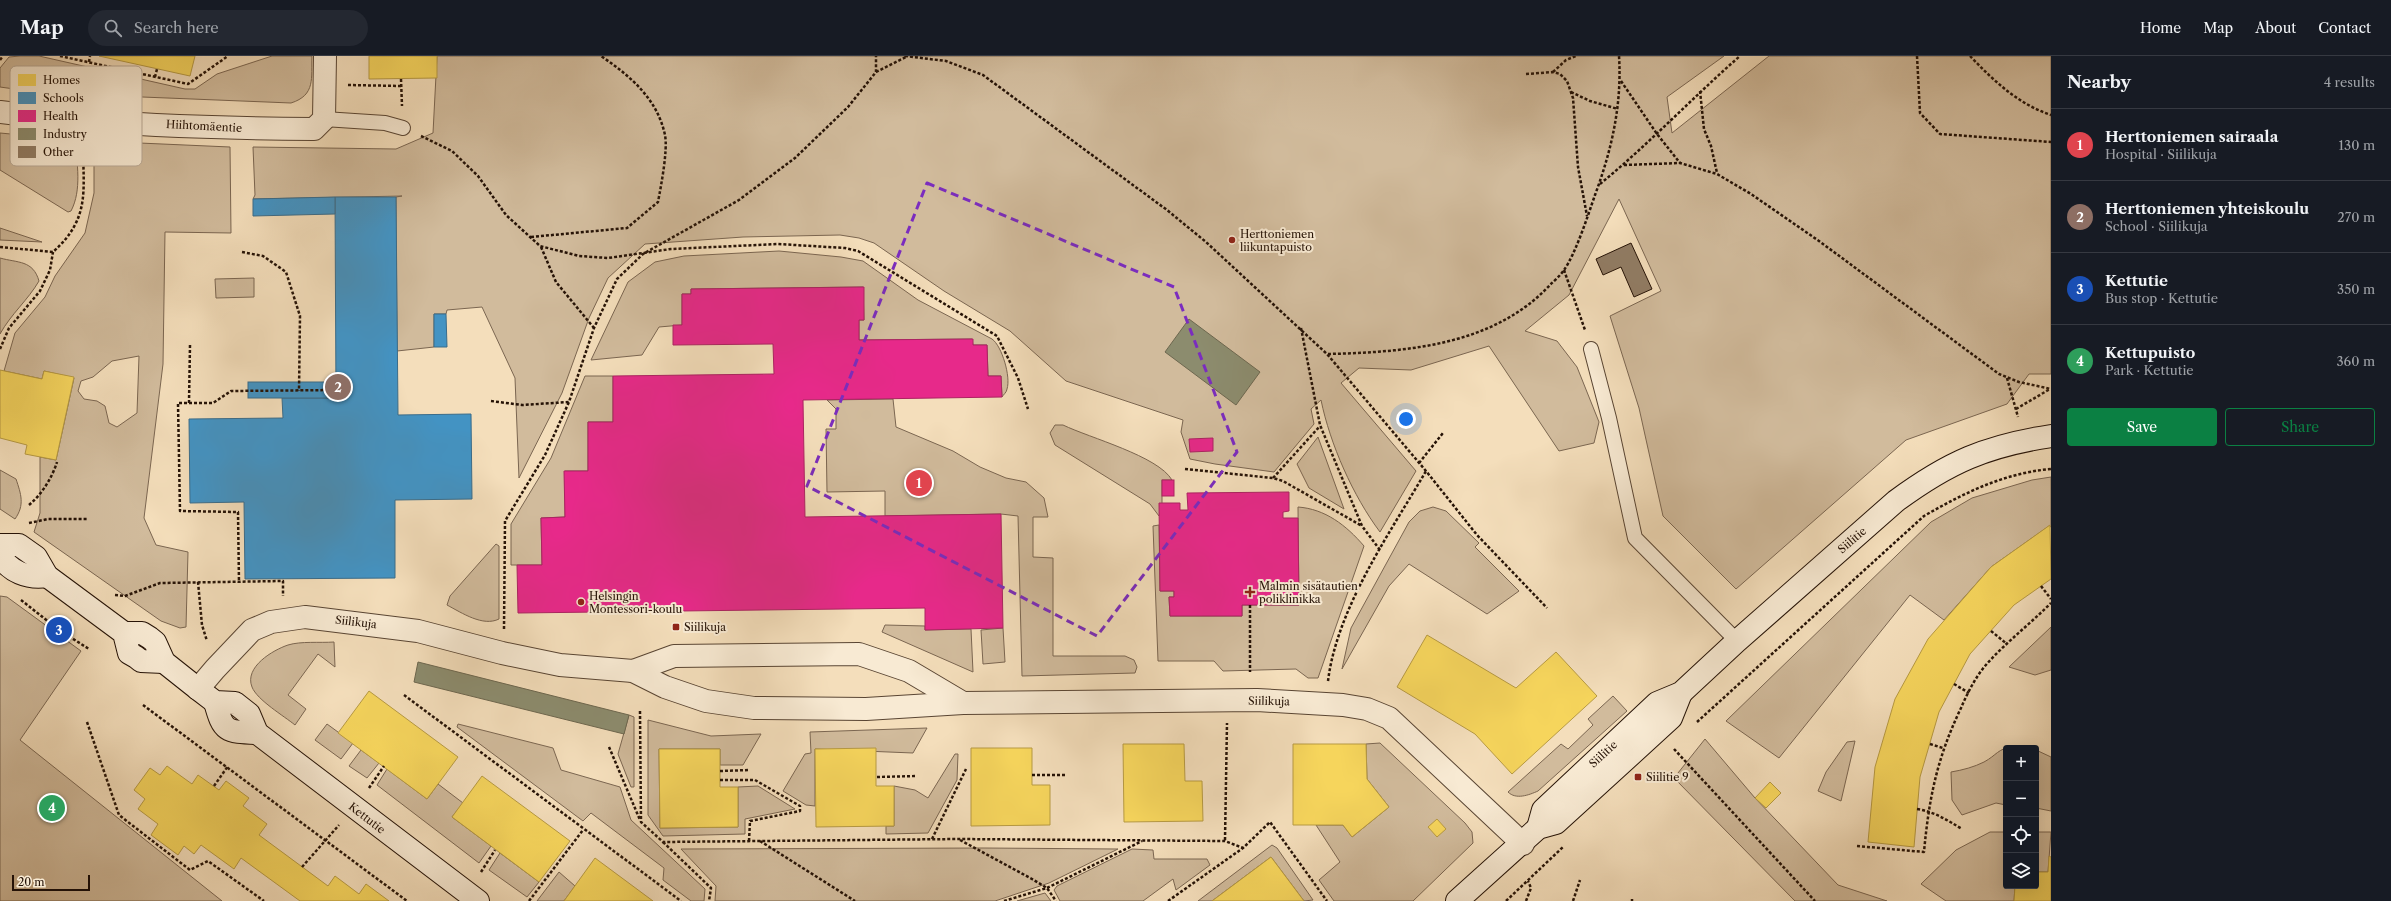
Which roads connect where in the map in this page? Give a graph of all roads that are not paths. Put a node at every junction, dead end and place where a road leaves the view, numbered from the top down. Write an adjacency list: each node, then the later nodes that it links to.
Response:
1 (325, 56): 4 (street)
2 (0, 112): 3 (street, Hiihtomäentie)
3 (10, 113)
4 (324, 119): 5 (street, Hiihtomäentie); 6 (lane)
5 (142, 123)
6 (403, 128)
7 (1592, 349): 12 (lane)
8 (2051, 436): 12 (street, Siilitie)
9 (0, 545): 11 (street)
10 (0, 554): 11 (street)
11 (47, 576): 14 (street)
12 (1737, 641): 16 (street, Siilitie)
13 (633, 671): 14 (street, Siilikuja); 15 (street, Siilikuja); 15 (street, Siilikuja)
14 (206, 695): 17 (street, Kettutie)
15 (963, 703): 16 (street, Siilikuja)
16 (1523, 844): 18 (street, Siilitie)
17 (478, 901)
18 (1457, 901)

